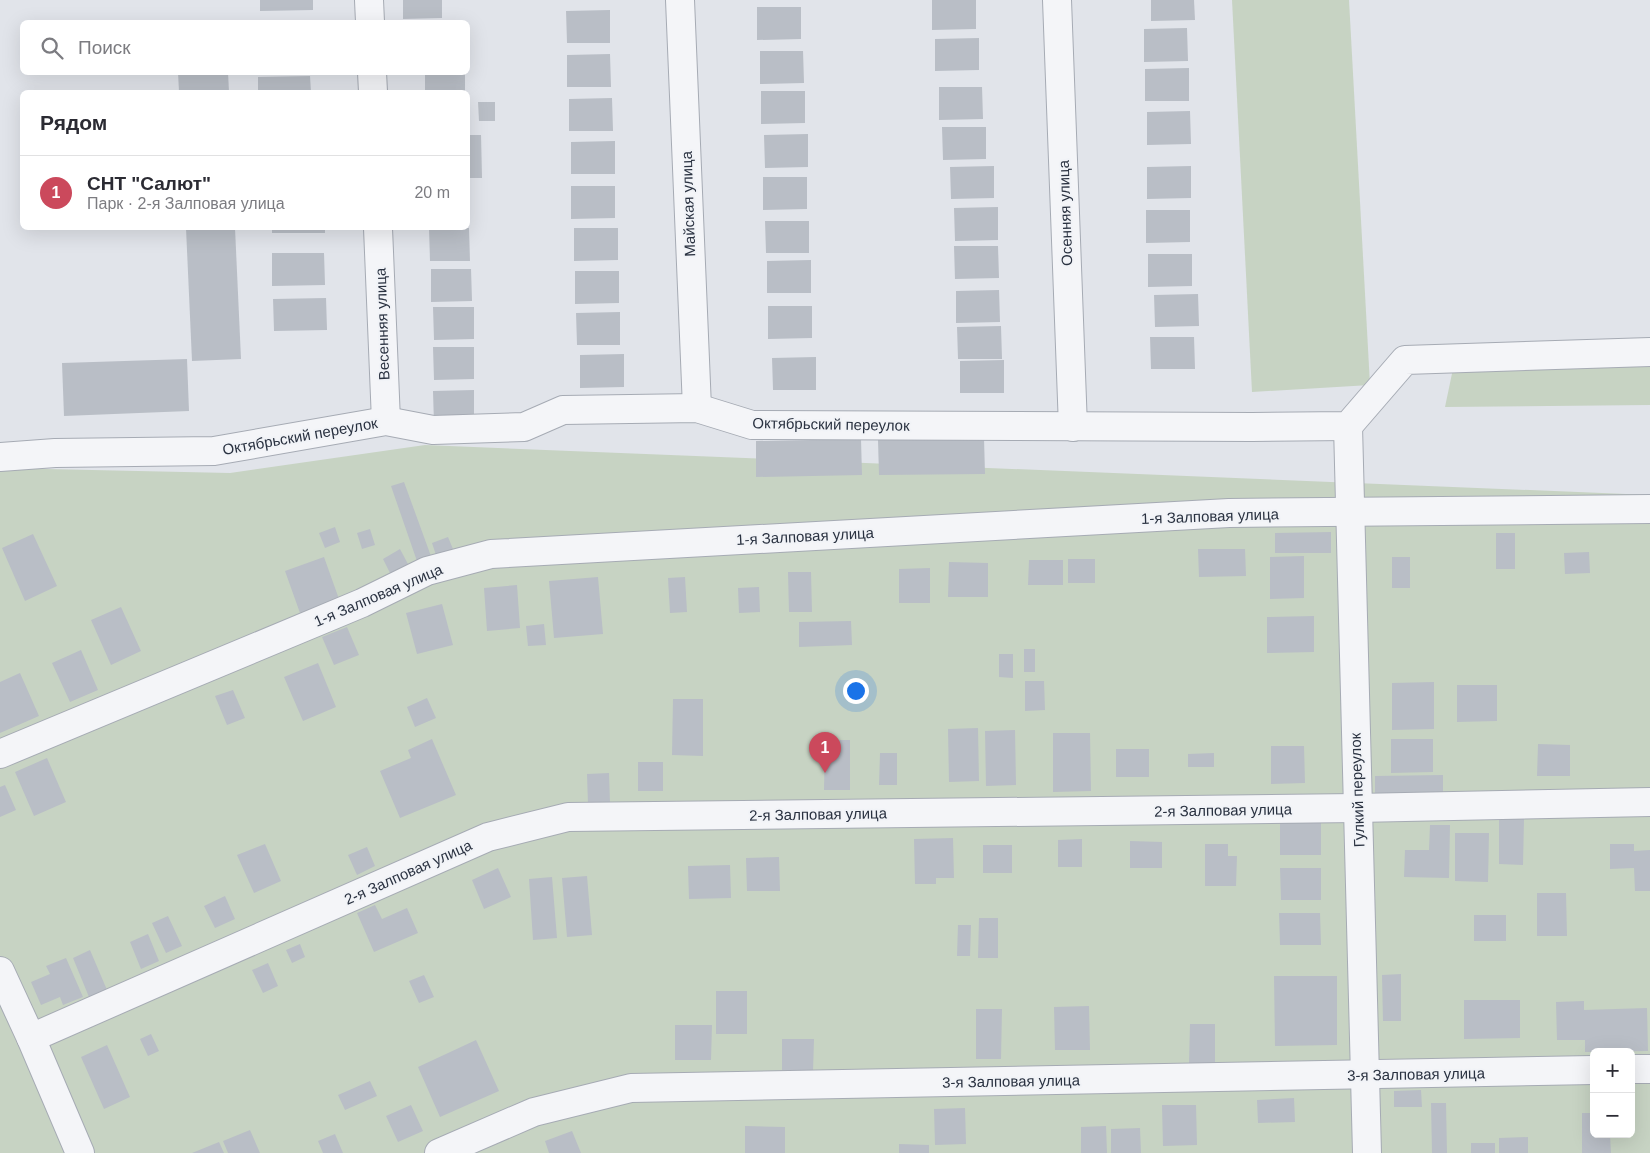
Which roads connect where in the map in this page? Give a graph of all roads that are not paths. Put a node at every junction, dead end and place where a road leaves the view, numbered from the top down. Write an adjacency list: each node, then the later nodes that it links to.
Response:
1 (369, 0): 4 (street)
2 (680, 0): 9 (street, Майская улица)
3 (1057, 0): 11 (street, Осенняя улица)
4 (370, 20)
5 (372, 75): 6 (street)
6 (373, 90)
7 (378, 230): 10 (street, Весенняя улица)
8 (1650, 352): 12 (street)
9 (696, 408): 10 (street, Октябрьский переулок); 11 (street, Октябрьский переулок)
10 (386, 421): 13 (street, Октябрьский переулок)
11 (1073, 426): 12 (street, Октябрьский переулок)
12 (1348, 426): 15 (street, Гулкий переулок)
13 (0, 457)
14 (1650, 509): 15 (street, 1-я Залповая улица)
15 (1350, 513): 16 (street, 1-я Залповая улица); 18 (street, Гулкий переулок)
16 (0, 754)
17 (1650, 802): 18 (street, 2-я Залповая улица)
18 (1357, 808): 20 (street, 2-я Залповая улица); 24 (street, Гулкий переулок)
19 (0, 971): 20 (street)
20 (31, 1038): 25 (street)
21 (1635, 1069): 22 (street)
22 (1650, 1069)
23 (1590, 1070): 24 (street, 3-я Залповая улица)
24 (1364, 1075): 26 (street, 3-я Залповая улица); 27 (street, Гулкий переулок)
25 (80, 1153)
26 (439, 1153)
27 (1367, 1153)

